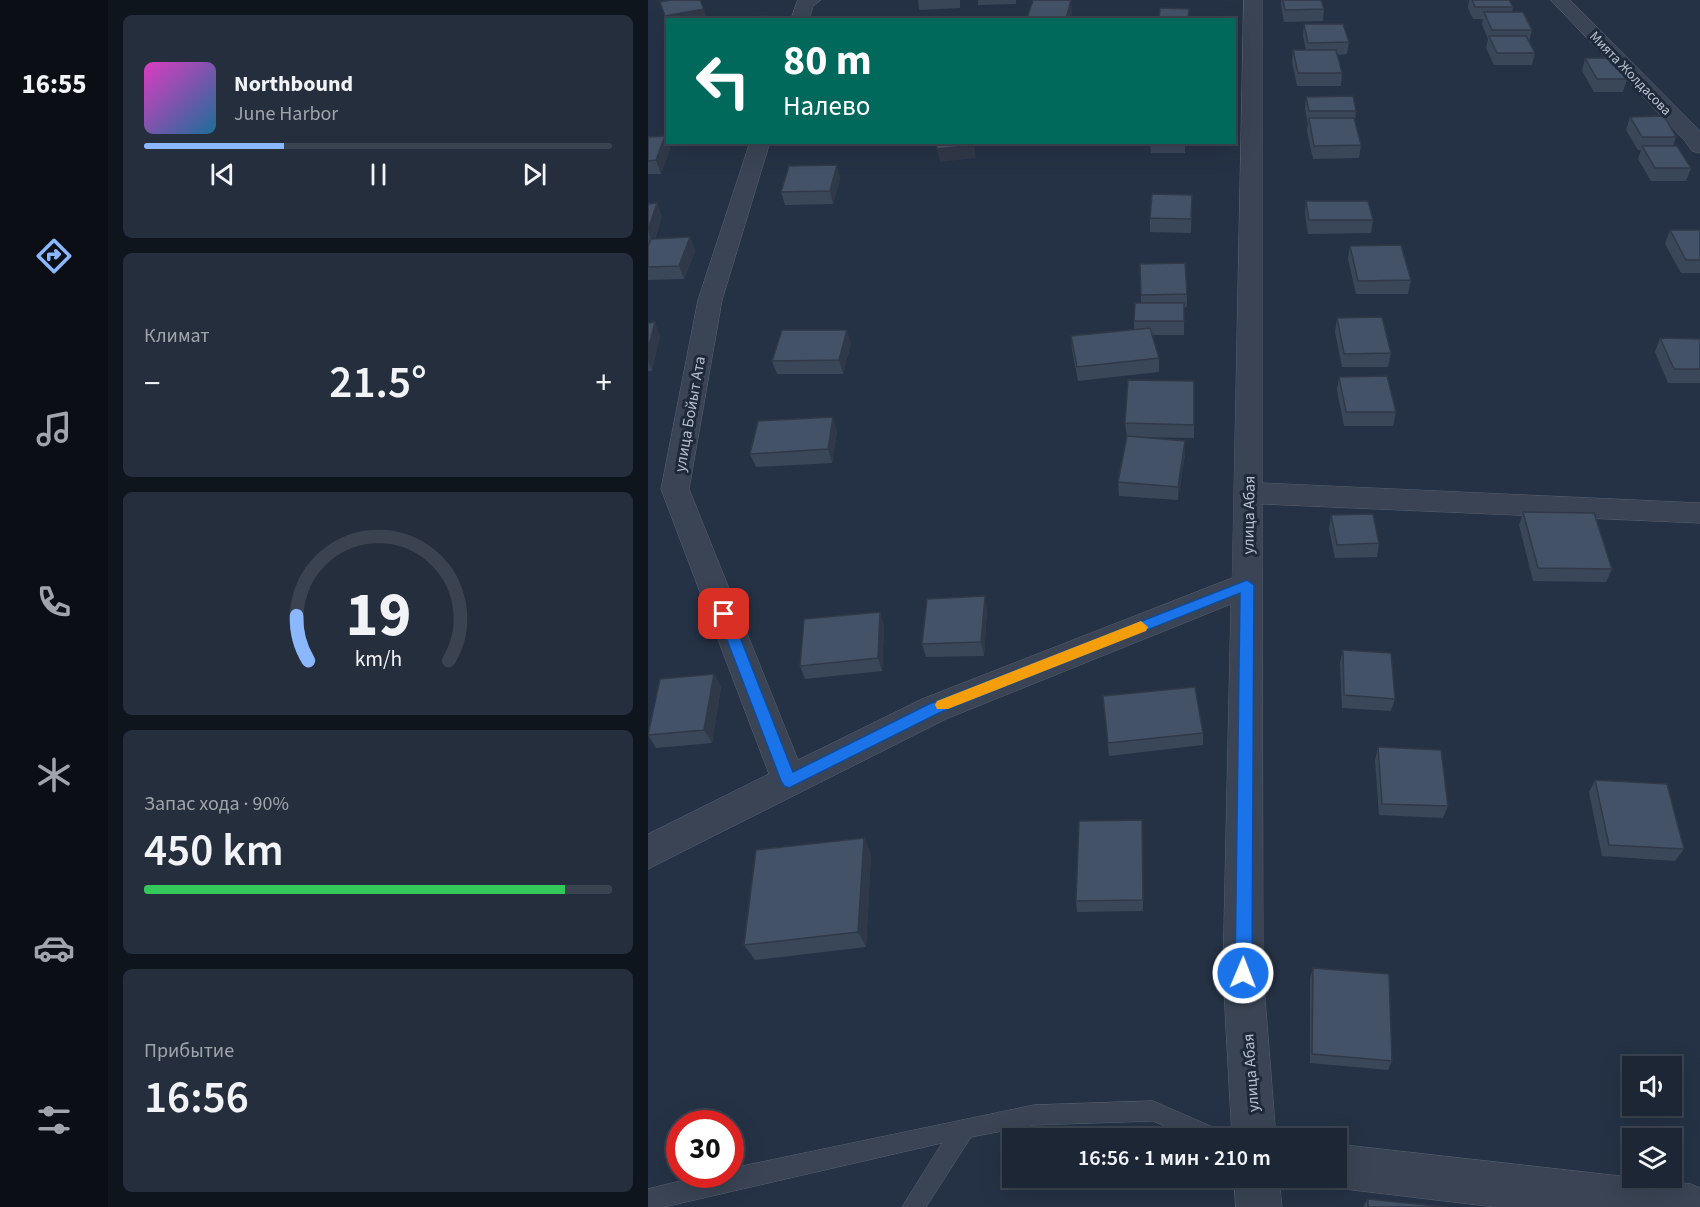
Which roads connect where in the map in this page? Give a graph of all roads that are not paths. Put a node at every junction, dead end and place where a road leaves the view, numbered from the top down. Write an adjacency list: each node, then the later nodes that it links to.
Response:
1 (812, 0): 4 (street)
2 (1253, 0): 7 (street, улица Абая)
3 (1560, 0): 6 (street, Мията Жолдасова)
4 (801, 18)
5 (759, 144): 10 (street, улица Бойыт Ата)
6 (1700, 147)
7 (1248, 493): 8 (street); 9 (street, улица Абая)
8 (1700, 513)
9 (1247, 585): 10 (street); 14 (street, улица Абая)
10 (789, 781): 11 (street)
11 (648, 852)
12 (965, 1128): 13 (lane); 17 (lane); 18 (lane)
13 (1191, 1128)
14 (1253, 1128)
15 (1347, 1167): 20 (street)
16 (1258, 1188): 19 (street)
17 (648, 1200)
18 (913, 1207)
19 (1259, 1207)
20 (1691, 1207)

